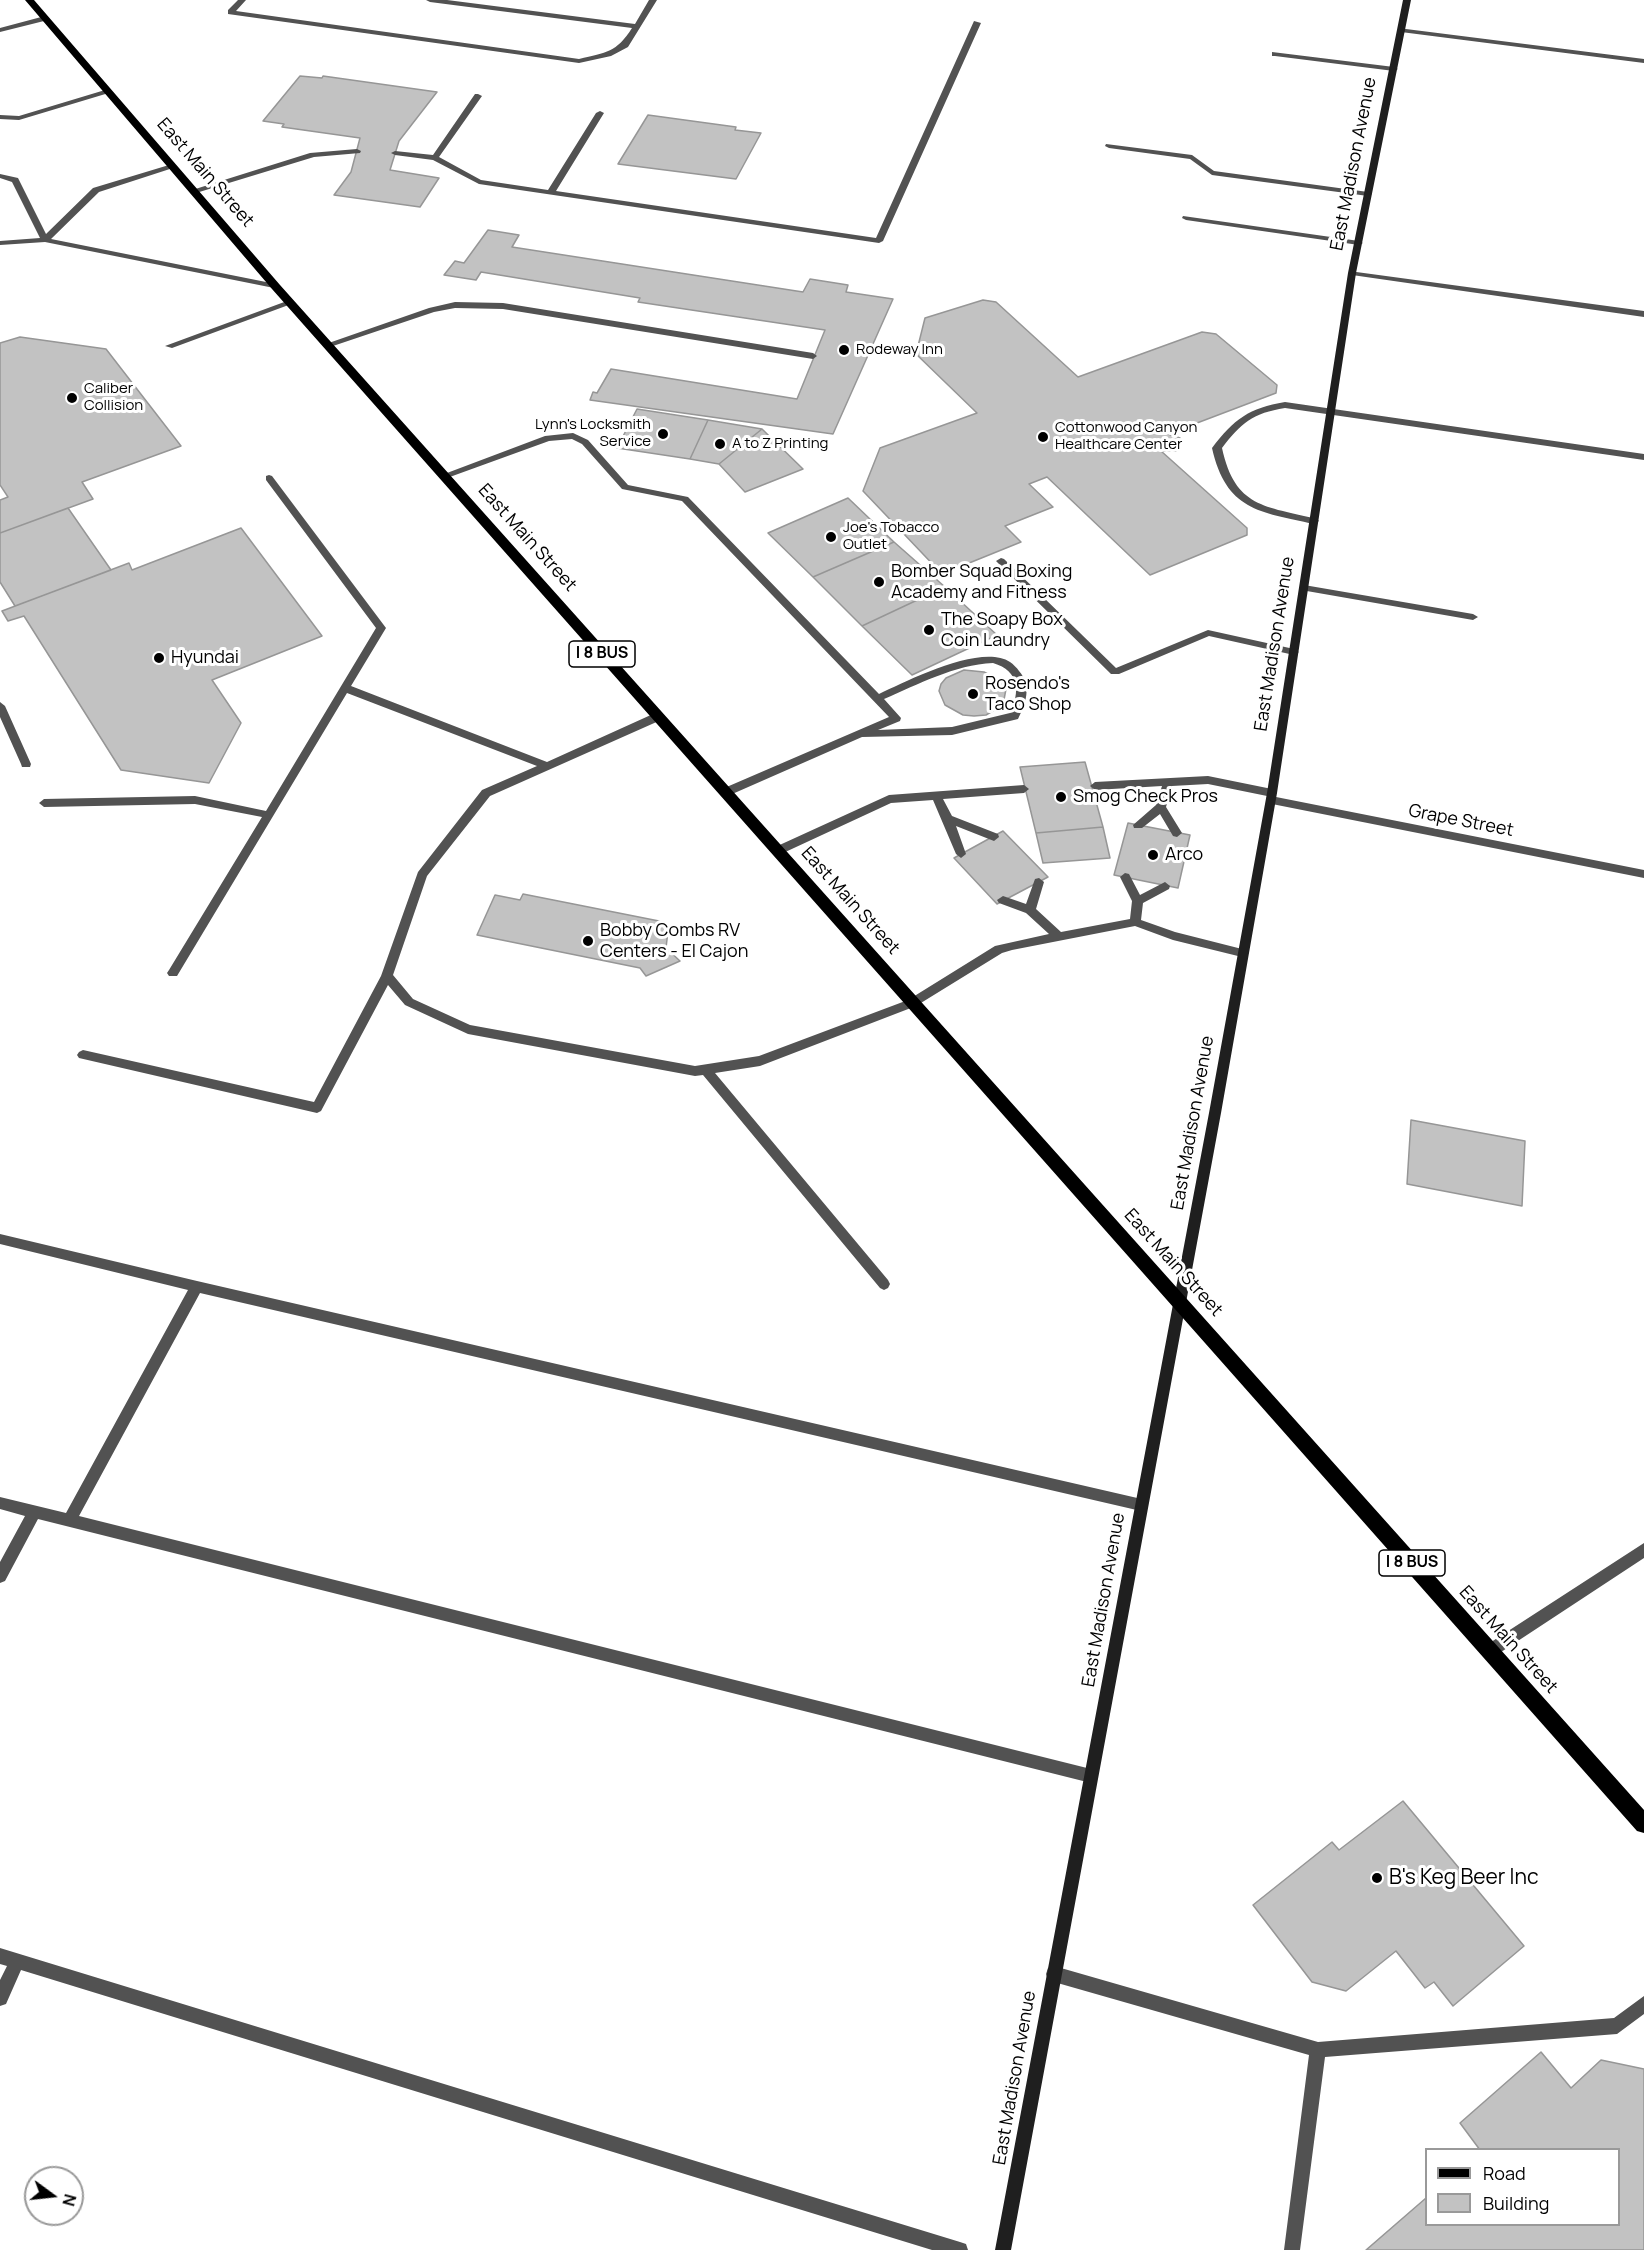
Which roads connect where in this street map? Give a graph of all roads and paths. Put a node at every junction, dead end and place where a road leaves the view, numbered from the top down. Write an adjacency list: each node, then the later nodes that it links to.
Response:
1 (29, 0): 6 (main road, East Main Street / I 8 BUS)
2 (242, 0): 8 (street)
3 (430, 0): 8 (street)
4 (653, 0): 8 (street)
5 (1407, 0): 10 (street, East Madison Avenue)
6 (45, 18): 9 (street); 14 (main road, East Main Street / I 8 BUS)
7 (977, 23): 25 (street)
8 (637, 26)
9 (0, 30)
10 (1401, 30): 12 (street); 13 (street, East Madison Avenue)
11 (1275, 54): 13 (street)
12 (1644, 62)
13 (1394, 69): 26 (street, East Madison Avenue)
14 (108, 92): 17 (street); 22 (main road, East Main Street / I 8 BUS)
15 (478, 96): 21 (street)
16 (600, 113): 25 (street)
17 (0, 117)
18 (1109, 146): 26 (street)
19 (357, 152): 24 (street)
20 (395, 153): 21 (street)
21 (435, 158): 25 (street)
22 (172, 167): 24 (main road, East Main Street / I 8 BUS); 28 (street)
23 (0, 176): 28 (street)
24 (193, 191): 32 (main road, East Main Street / I 8 BUS)
25 (551, 192)
26 (1368, 194): 30 (street, East Madison Avenue)
27 (1186, 219): 30 (street)
28 (45, 240): 29 (street); 32 (street)
29 (0, 243)
30 (1359, 243): 31 (street, East Madison Avenue)
31 (1352, 273): 34 (street); 38 (street, East Madison Avenue)
32 (276, 287): 33 (main road, East Main Street / I 8 BUS)
33 (290, 303): 35 (main road, East Main Street / I 8 BUS); 36 (street)
34 (1644, 314)
35 (327, 345): 37 (street); 40 (main road, East Main Street / I 8 BUS)
36 (169, 346)
37 (813, 356)
38 (1331, 410): 39 (street); 42 (street, East Madison Avenue); 42 (street)
39 (1644, 457)
40 (444, 476): 48 (street); 50 (main road, East Main Street / I 8 BUS)
41 (269, 478): 47 (street)
42 (1314, 521): 44 (street, East Madison Avenue)
43 (1001, 561): 46 (street)
44 (1304, 588): 45 (street); 46 (street, East Madison Avenue)
45 (1473, 617)
46 (1294, 652): 59 (street, East Madison Avenue)
47 (345, 687): 53 (street); 62 (street)
48 (878, 698): 51 (street); 51 (street)
49 (0, 706): 52 (street)
50 (657, 717): 53 (street); 57 (main road, East Main Street / I 8 BUS)
51 (858, 734): 57 (street)
52 (26, 764)
53 (547, 766): 80 (street)
54 (1168, 782): 55 (street, Grape Street); 59 (street, Grape Street); 61 (street)
55 (1095, 786)
56 (1024, 789): 58 (street)
57 (726, 792): 67 (main road, East Main Street / I 8 BUS)
58 (936, 795): 63 (street); 67 (street)
59 (1271, 797): 69 (street, Grape Street); 78 (street, East Madison Avenue)
60 (44, 803): 62 (street)
61 (1161, 807): 64 (street); 65 (street)
62 (269, 815): 79 (street)
63 (948, 819): 66 (street); 68 (street)
64 (1138, 825)
65 (1177, 832)
66 (994, 837)
67 (777, 851): 81 (main road, East Main Street / I 8 BUS)
68 (961, 854)
69 (1644, 874)
70 (1125, 877): 74 (street)
71 (1039, 882): 75 (street)
72 (1165, 886): 74 (street)
73 (1003, 900): 75 (street)
74 (1138, 900): 76 (street)
75 (1030, 910): 77 (street)
76 (1135, 922): 77 (street); 78 (street)
77 (1058, 936): 81 (street)
78 (1242, 953): 87 (street, East Madison Avenue)
79 (173, 973)
80 (387, 976): 82 (street); 83 (street)
81 (912, 1003): 83 (street); 87 (main road, East Main Street / I 8 BUS)
82 (83, 1055)
83 (706, 1070): 85 (street)
84 (0, 1239): 86 (street)
85 (884, 1284)
86 (197, 1287): 89 (street); 91 (street)
87 (1180, 1302): 89 (street, East Madison Avenue); 94 (main road, East Main Street / I 8 BUS)
88 (0, 1503): 90 (street)
89 (1141, 1505): 95 (street, East Madison Avenue)
90 (35, 1511): 91 (street); 93 (street)
91 (69, 1521): 95 (street)
92 (1644, 1550): 94 (street)
93 (0, 1576)
94 (1490, 1651): 96 (main road, East Main Street / I 8 BUS)
95 (1091, 1776): 99 (street, East Madison Avenue)
96 (1644, 1824)
97 (0, 1956): 98 (street)
98 (17, 1961): 100 (street); 103 (street)
99 (1054, 1974): 102 (street); 104 (street, East Madison Avenue)
100 (0, 1998)
101 (1644, 2004): 102 (street)
102 (1318, 2050): 105 (street)
103 (960, 2250)
104 (1003, 2250)
105 (1292, 2250)

